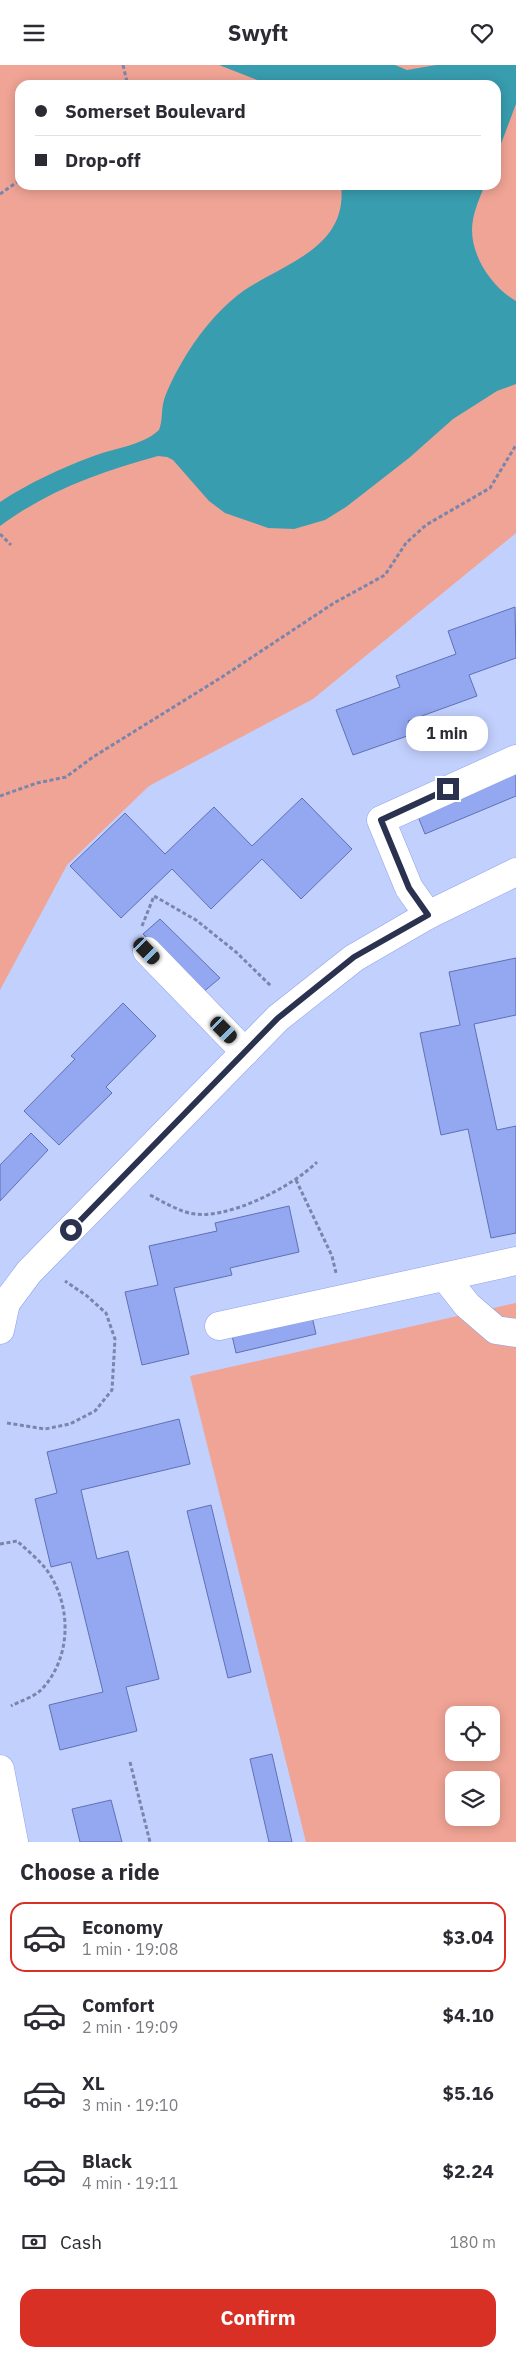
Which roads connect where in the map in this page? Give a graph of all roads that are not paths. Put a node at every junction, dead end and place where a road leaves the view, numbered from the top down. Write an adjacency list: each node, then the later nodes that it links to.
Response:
1 (516, 759): 3 (street)
2 (516, 872): 3 (street)
3 (428, 915): 5 (street)
4 (147, 951): 5 (street)
5 (245, 1052): 8 (street)
6 (516, 1261): 7 (street)
7 (445, 1277): 9 (street); 11 (street)
8 (3, 1305): 10 (street)
9 (219, 1325)
10 (0, 1330)
11 (516, 1333)
12 (1, 1782): 13 (street)
13 (14, 1842)

